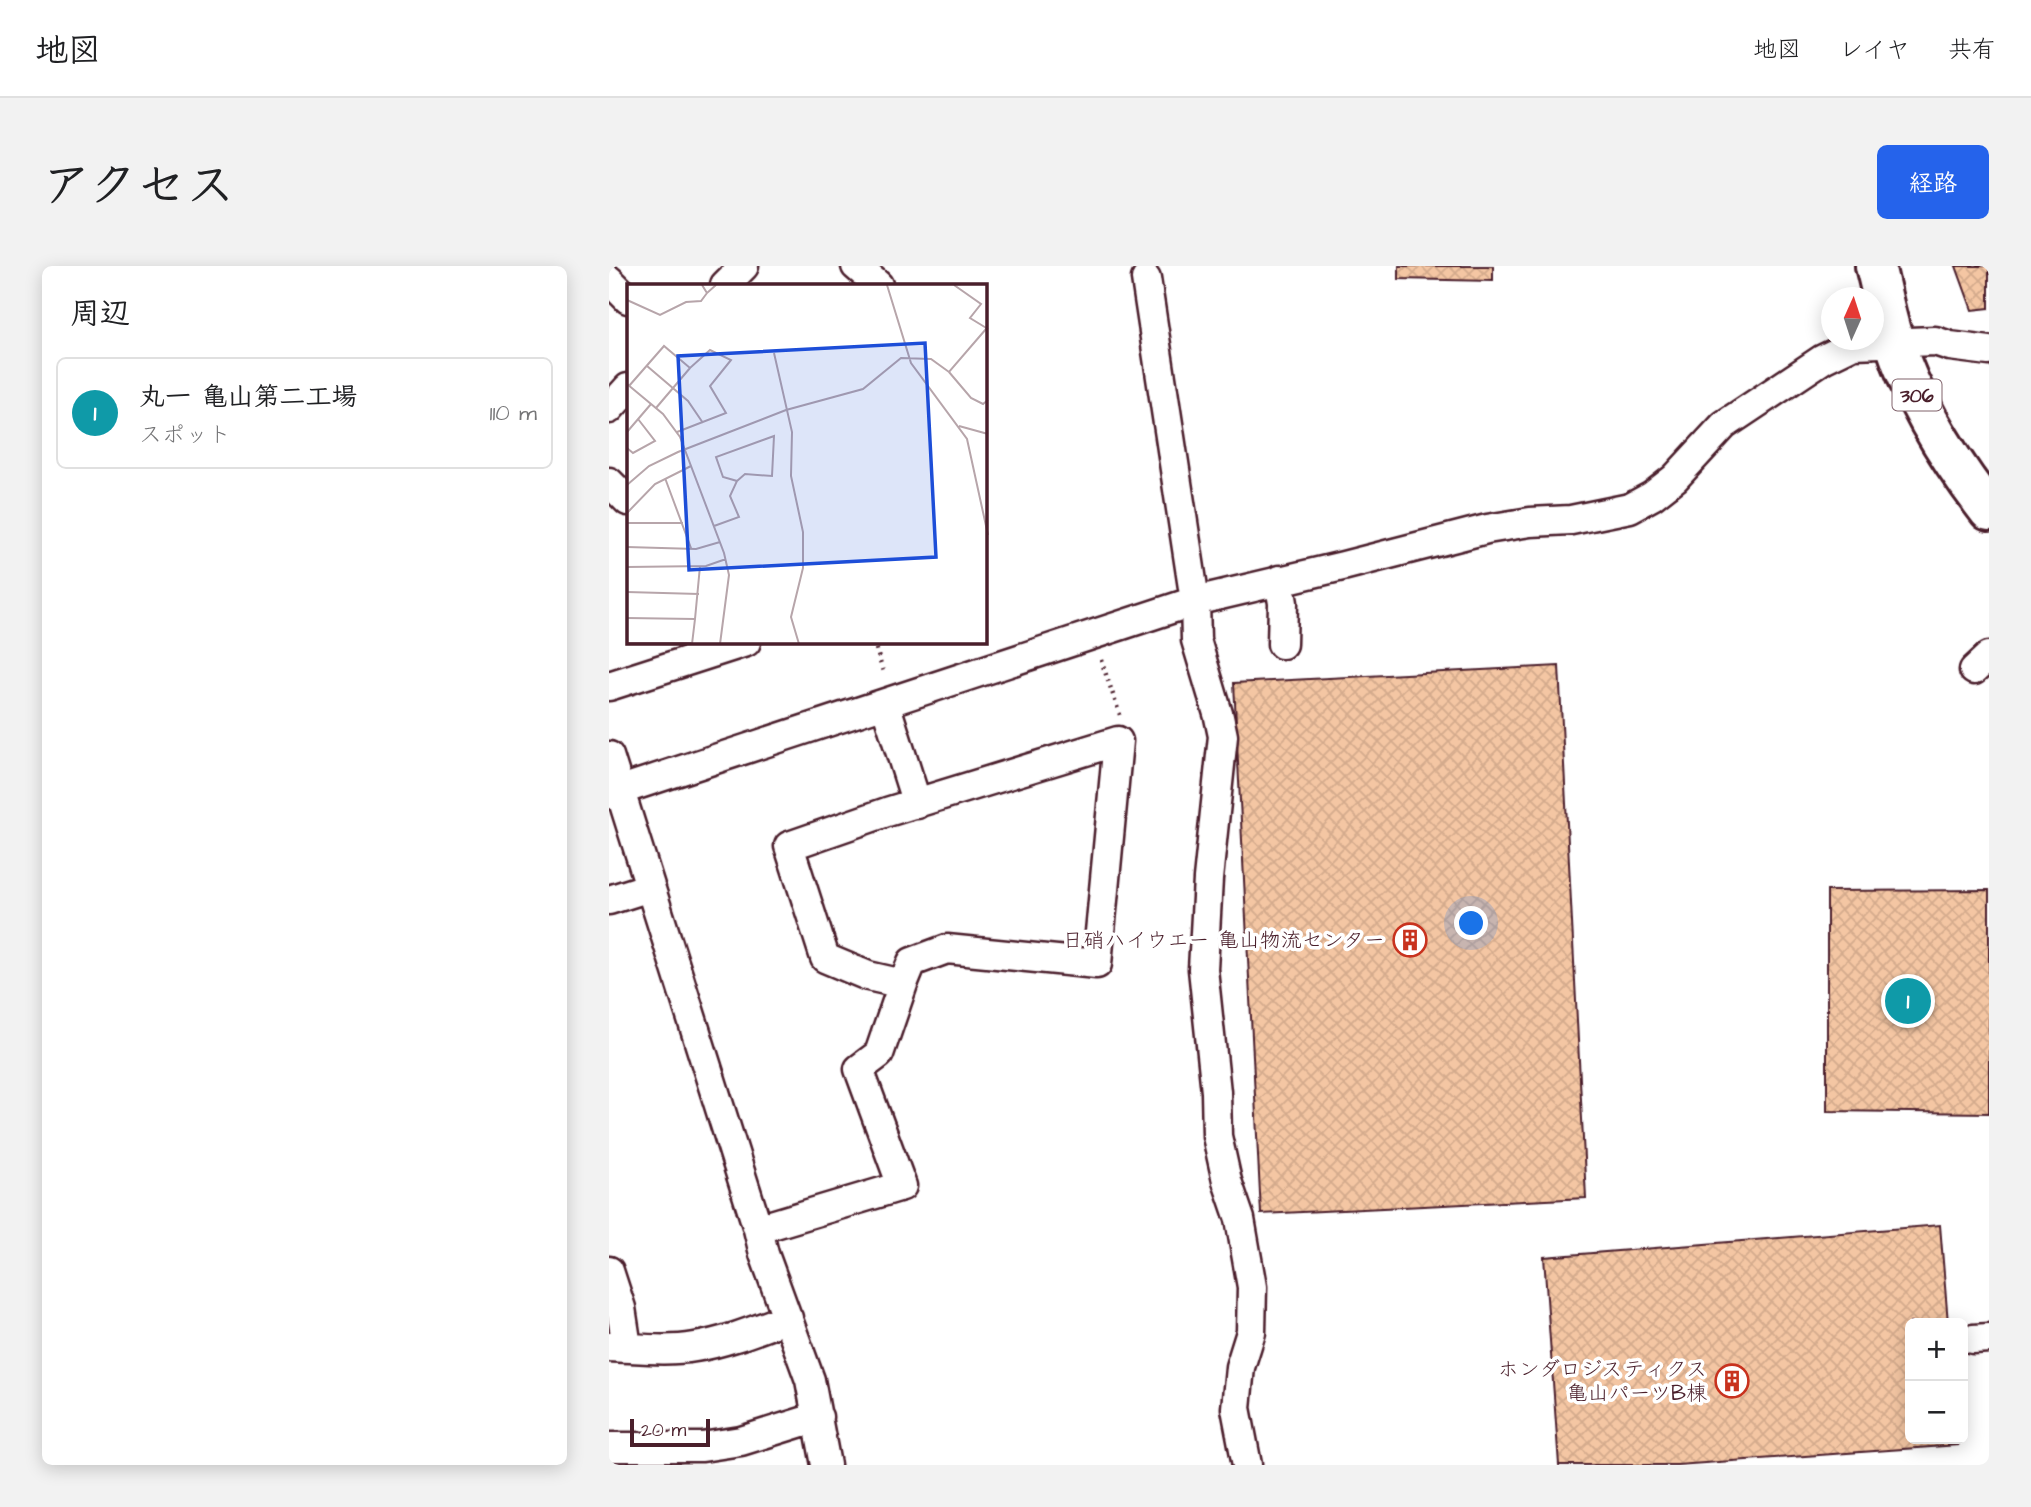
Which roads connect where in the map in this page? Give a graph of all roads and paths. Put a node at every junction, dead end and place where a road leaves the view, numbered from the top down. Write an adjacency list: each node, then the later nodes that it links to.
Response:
1 (744, 266): 6 (street)
2 (856, 266): 7 (street)
3 (1875, 266): 9 (highway, 306)
4 (1146, 279): 17 (street)
5 (609, 280): 8 (street)
6 (726, 284)
7 (877, 284)
8 (627, 298)
9 (1894, 342): 10 (street); 15 (highway, 306); 16 (street)
10 (1989, 351)
11 (627, 389): 12 (street)
12 (609, 409)
13 (609, 482): 14 (street)
14 (627, 499)
15 (1989, 511)
16 (1279, 580): 17 (street); 21 (street)
17 (1195, 601): 18 (street); 39 (street)
18 (1092, 635): 23 (street); 24 (path)
19 (734, 644): 22 (street)
20 (874, 644): 23 (path)
21 (1282, 644)
22 (609, 686)
23 (889, 702): 26 (street); 27 (street)
24 (1118, 741): 27 (street); 30 (street)
25 (609, 755): 26 (street)
26 (614, 792): 28 (street)
27 (917, 804): 30 (street)
28 (650, 887): 29 (street); 31 (street)
29 (609, 900)
30 (904, 984): 31 (street)
31 (758, 1229): 33 (street)
32 (609, 1270): 34 (street)
33 (788, 1318): 34 (street); 35 (street)
34 (618, 1347)
35 (818, 1417): 37 (street); 38 (street)
36 (609, 1447): 37 (street)
37 (667, 1456)
38 (825, 1465)
39 (1247, 1465)

